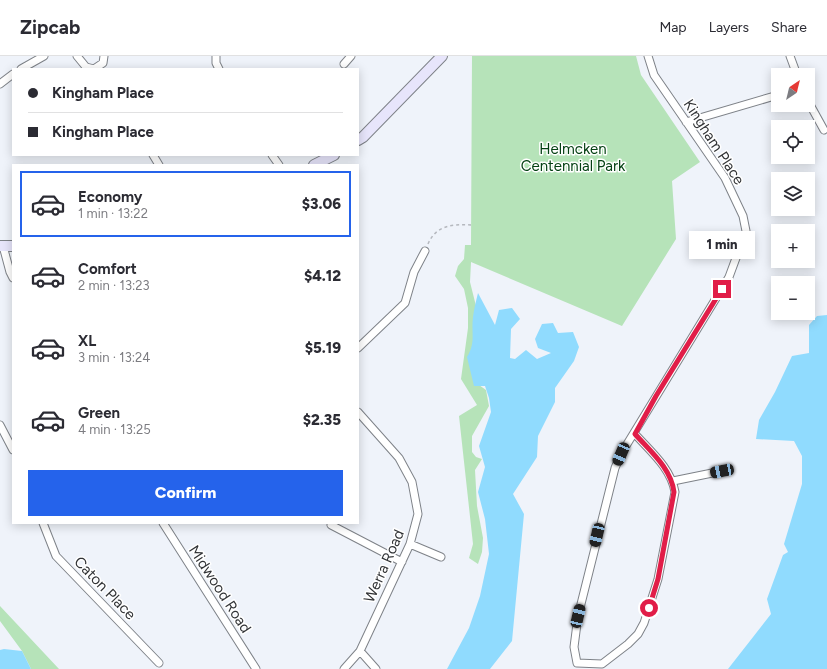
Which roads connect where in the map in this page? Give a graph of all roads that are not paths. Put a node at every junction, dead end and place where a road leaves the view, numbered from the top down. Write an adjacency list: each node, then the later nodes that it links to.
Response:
1 (44, 56): 10 (street)
2 (77, 56): 11 (street)
3 (104, 56): 12 (street)
4 (216, 56): 13 (street)
5 (351, 56): 9 (street)
6 (442, 56): 21 (main road)
7 (648, 56): 19 (street, Kingham Place)
8 (790, 56): 14 (street)
9 (344, 64)
10 (23, 68)
11 (90, 68)
12 (96, 68)
13 (218, 68)
14 (794, 68)
15 (12, 75): 16 (street)
16 (0, 84)
17 (771, 97): 19 (street)
18 (814, 112): 20 (street)
19 (686, 122): 30 (street, Kingham Place)
20 (824, 130)
21 (359, 140)
22 (332, 156): 23 (main road)
23 (316, 164)
24 (5, 246): 26 (street)
25 (425, 251): 27 (street)
26 (12, 276)
27 (359, 347)
28 (359, 413): 37 (street, Werra Road)
29 (0, 425): 31 (street)
30 (635, 434): 33 (street); 42 (street, Kingham Place)
31 (12, 448)
32 (722, 471): 33 (street)
33 (673, 481): 42 (street)
34 (42, 524): 41 (street, Caton Place)
35 (163, 524): 43 (street, Midwood Road)
36 (331, 525): 39 (street)
37 (410, 544): 38 (street); 39 (street, Werra Road)
38 (441, 557)
39 (402, 562): 40 (street, Werra Road)
40 (360, 651): 44 (street, Werra Road); 45 (street)
41 (159, 663)
42 (577, 663): 46 (street)
43 (256, 669)
44 (344, 669)
45 (376, 669)
46 (571, 669)

